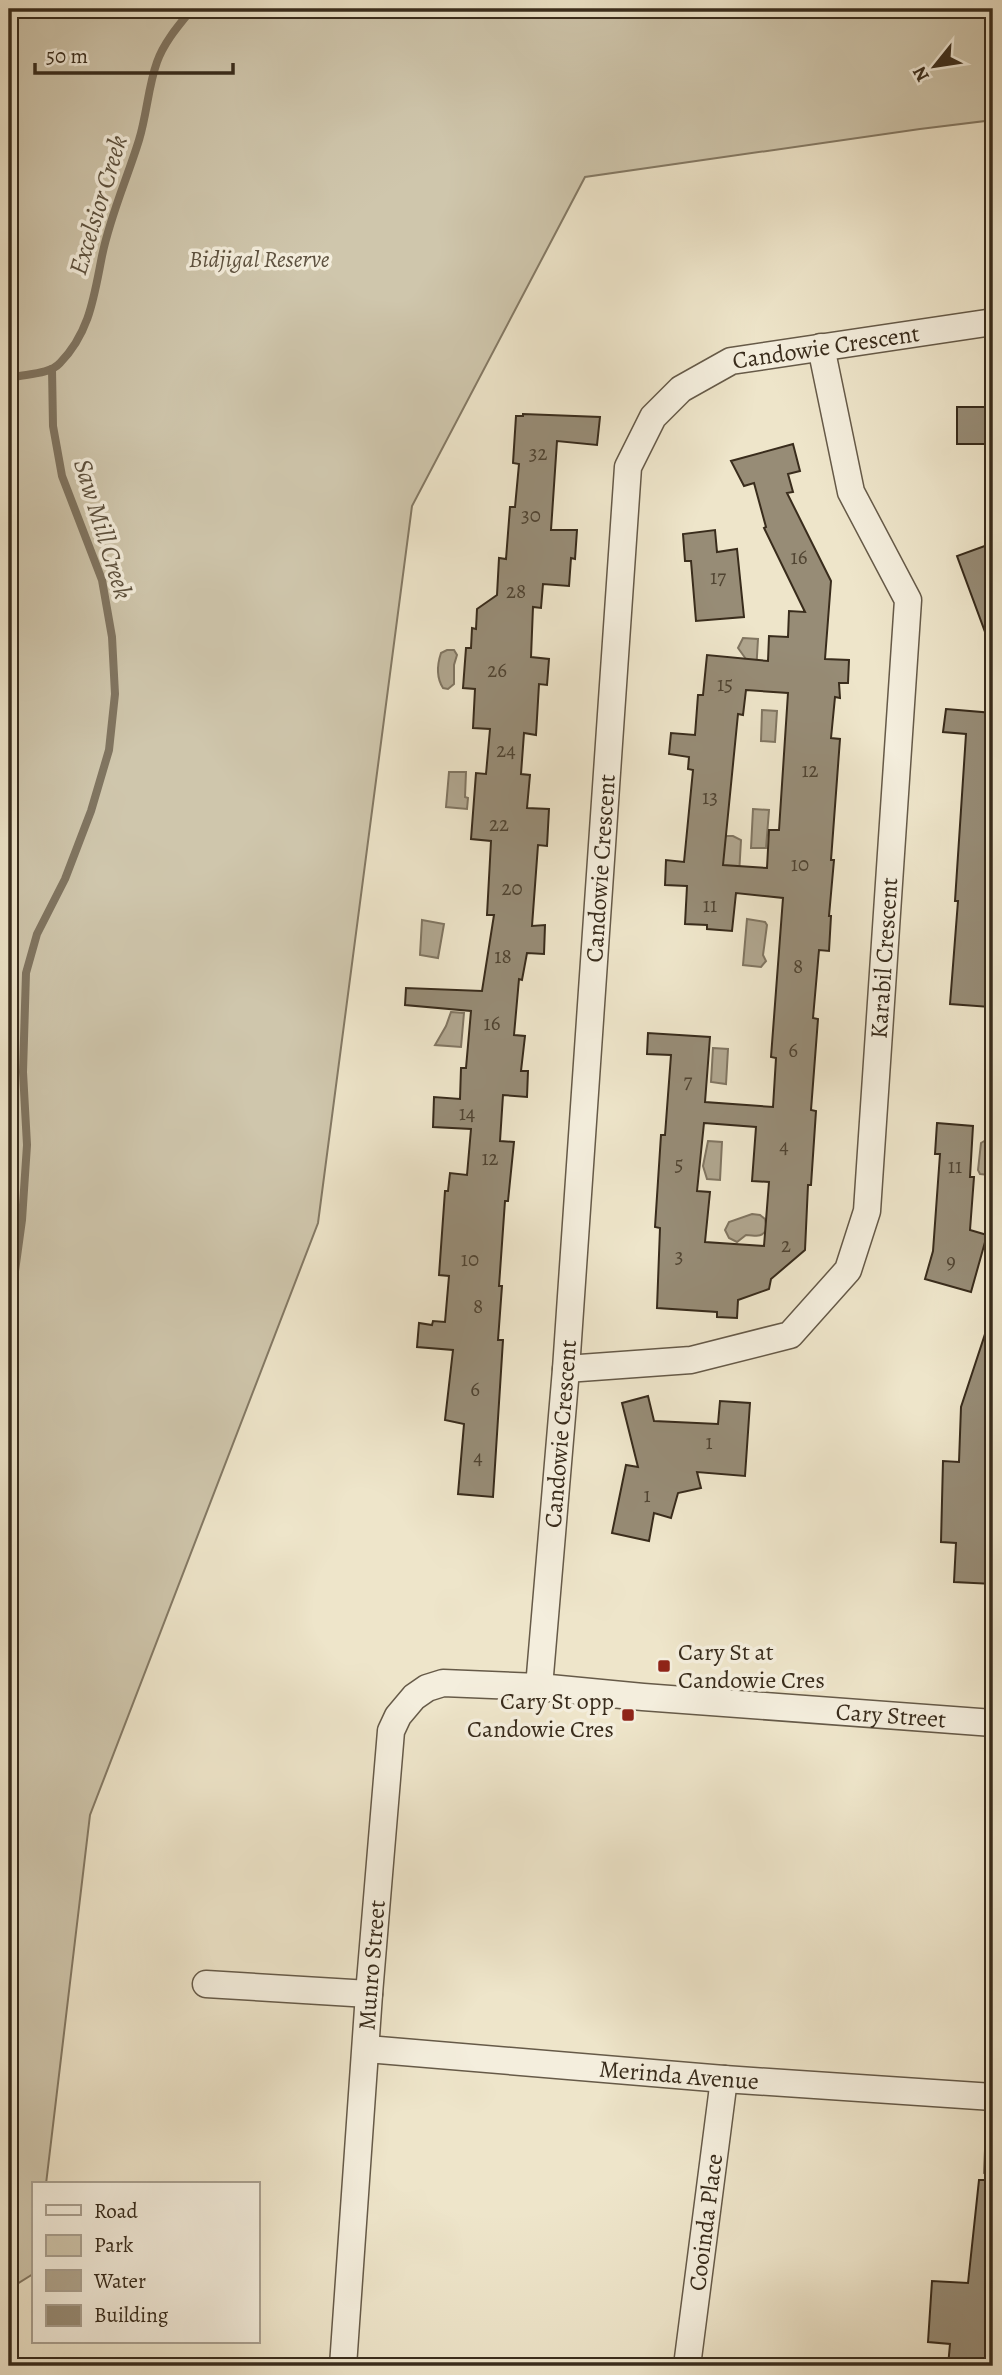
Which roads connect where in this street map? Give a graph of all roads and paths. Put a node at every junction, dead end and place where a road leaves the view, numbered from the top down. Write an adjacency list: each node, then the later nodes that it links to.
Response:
1 (993, 322): 2 (street, Candowie Crescent)
2 (821, 347): 3 (street, Candowie Crescent); 3 (street, Karabil Crescent)
3 (566, 1369): 4 (street, Candowie Crescent)
4 (539, 1687): 5 (street, Cary Street); 7 (street, Munro Street)
5 (993, 1723)
6 (206, 1984): 7 (street)
7 (369, 1994): 8 (street, Munro Street)
8 (367, 2049): 9 (street, Merinda Avenue); 11 (street, Munro Street)
9 (724, 2079): 10 (street, Merinda Avenue); 12 (street, Cooinda Place)
10 (993, 2097)
11 (343, 2366)
12 (688, 2366)

